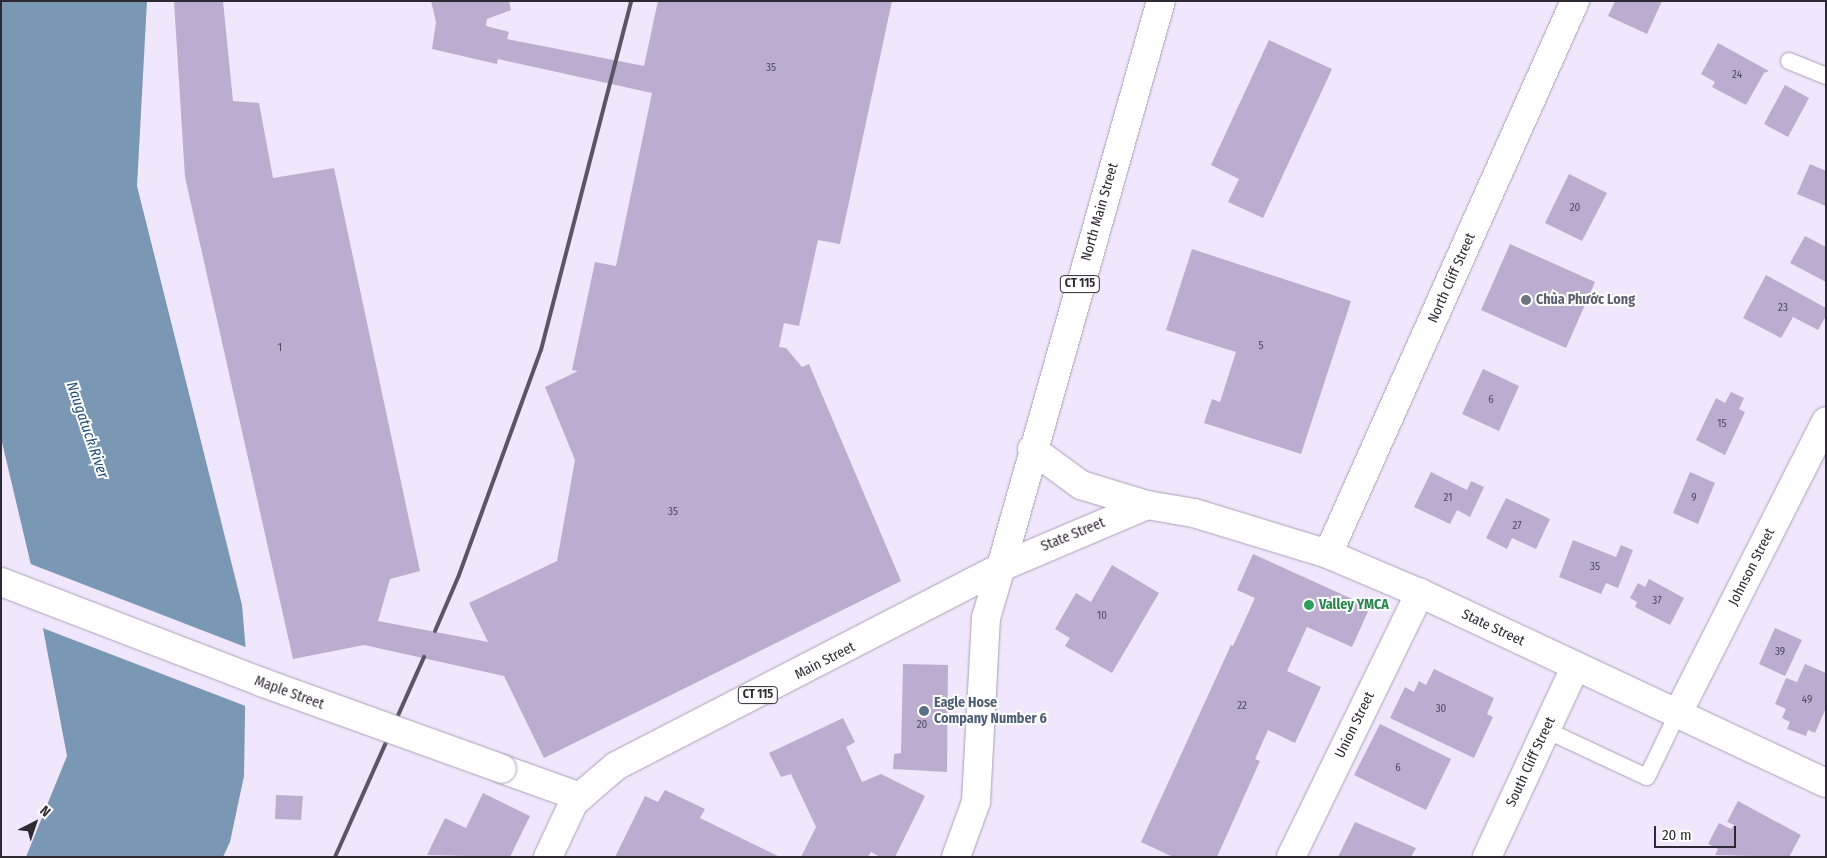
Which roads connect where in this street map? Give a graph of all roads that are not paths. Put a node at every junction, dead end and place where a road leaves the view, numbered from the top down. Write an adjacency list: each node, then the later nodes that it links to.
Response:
1 (1161, 1): 6 (main road, North Main Street / CT 115)
2 (1575, 1): 8 (main road, North Cliff Street)
3 (1789, 61): 4 (lane)
4 (1826, 76)
5 (1826, 421): 13 (main road, Johnson Street)
6 (1032, 449): 7 (main road, State Street); 9 (main road, North Main Street / CT 115)
7 (1147, 505): 8 (main road, State Street); 9 (main road, State Street)
8 (1328, 554): 11 (main road, State Street)
9 (1000, 568): 16 (main road, Main Street / CT 115); 18 (main road, North Main Street)
10 (1, 582): 16 (main road, Maple Street, bridge)
11 (1420, 593): 12 (main road, State Street); 19 (main road, Union Street)
12 (1575, 667): 13 (main road, State Street); 14 (main road, South Cliff Street)
13 (1678, 713): 14 (lane); 15 (main road, State Street)
14 (1546, 730): 20 (main road, South Cliff Street)
15 (1826, 784)
16 (580, 797): 17 (main road, Main Street / CT 115)
17 (548, 857)
18 (956, 857)
19 (1291, 857)
20 (1487, 857)

